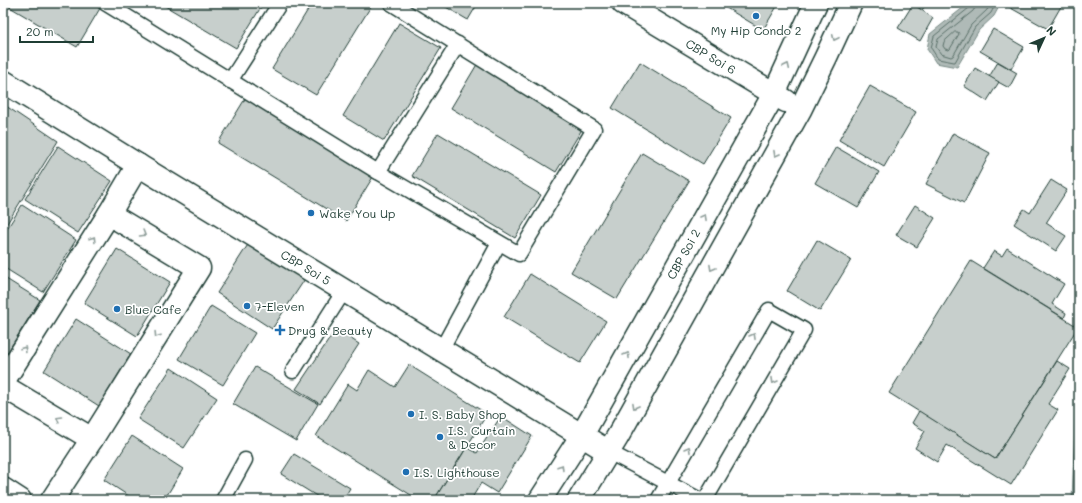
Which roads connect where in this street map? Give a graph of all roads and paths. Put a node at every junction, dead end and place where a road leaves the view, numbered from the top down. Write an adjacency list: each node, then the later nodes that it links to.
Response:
1 (105, 3): 9 (lane)
2 (280, 3): 9 (lane)
3 (392, 3): 7 (lane)
4 (623, 3): 10 (street, CBP Soi 6)
5 (816, 3): 10 (street, CBP Soi 2, one-way to 5)
6 (851, 3): 11 (street, one-way to 11)
7 (458, 44): 13 (lane); 15 (lane)
8 (3, 81): 12 (street, CBP Soi 5)
9 (230, 81): 13 (lane)
10 (774, 94): 11 (street, CBP Soi 6); 21 (street, CBP Soi 2, one-way to 10)
11 (800, 110): 23 (street, one-way to 23)
12 (138, 165): 14 (street); 16 (street, CBP Soi 5)
13 (378, 172): 15 (lane)
14 (109, 214): 19 (street, one-way to 14); 22 (street, one-way to 22)
15 (499, 243): 17 (lane)
16 (344, 291): 17 (street, CBP Soi 5); 18 (lane)
17 (441, 350): 21 (street, CBP Soi 5)
18 (293, 371)
19 (3, 382)
20 (3, 386): 22 (street, one-way to 20)
21 (582, 435): 23 (street, CBP Soi 5); 30 (street, CBP Soi 2, one-way to 21)
22 (92, 439): 28 (street)
23 (609, 452): 25 (lane); 31 (street)
24 (245, 460): 29 (lane)
25 (668, 482): 32 (lane); 33 (lane); 34 (lane, one-way to 34)
26 (3, 489): 27 (street)
27 (20, 500)
28 (52, 500)
29 (224, 500)
30 (540, 500)
31 (579, 500)
32 (658, 500)
33 (700, 500)
34 (705, 500)

